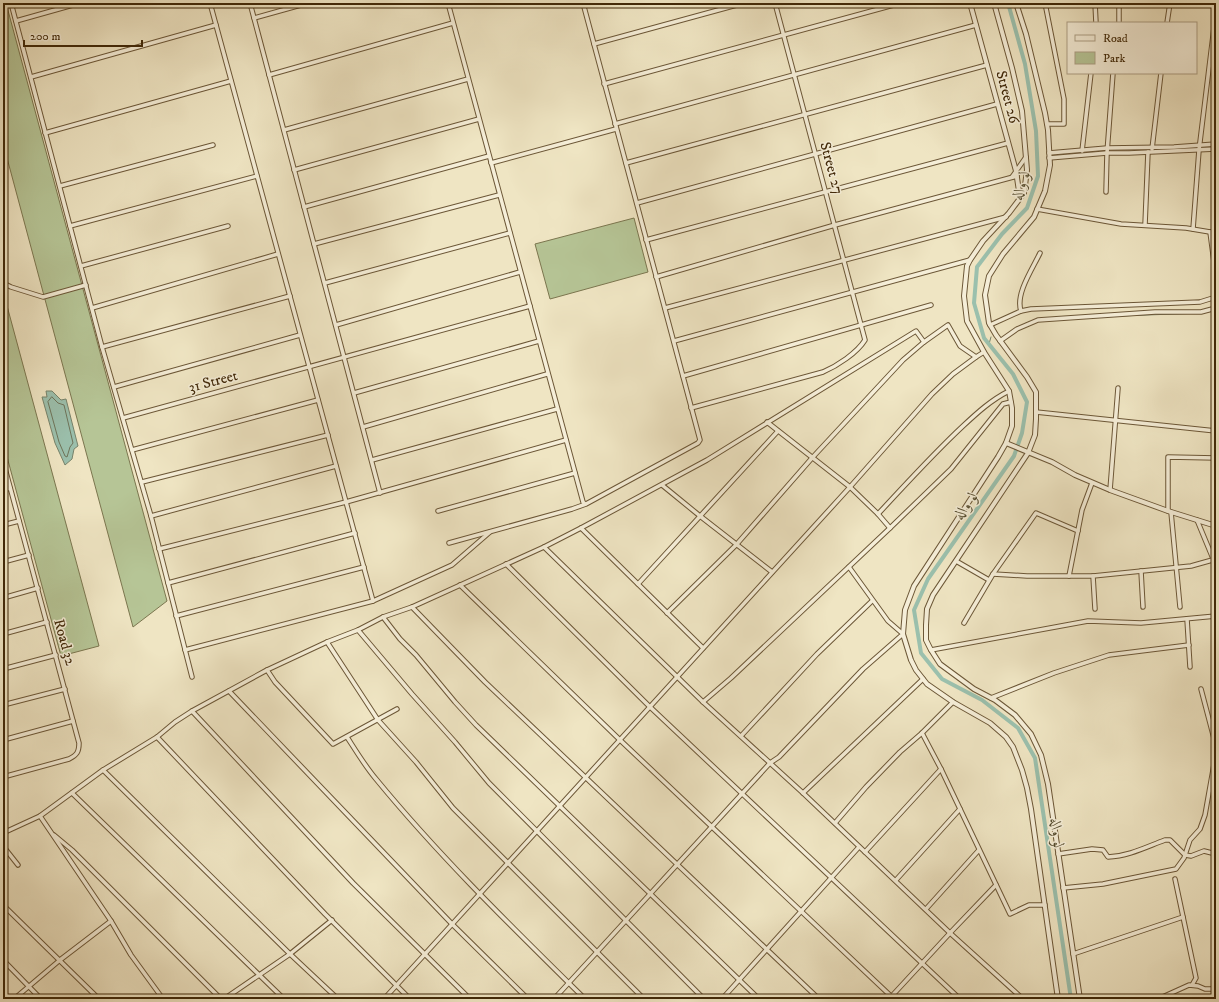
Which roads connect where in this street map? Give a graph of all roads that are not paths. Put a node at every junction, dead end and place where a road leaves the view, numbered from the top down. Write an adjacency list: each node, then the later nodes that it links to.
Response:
1 (11, 3): 20 (street)
2 (80, 3): 20 (street)
3 (210, 3): 25 (street)
4 (250, 3): 19 (street)
5 (308, 3): 19 (street)
6 (448, 3): 24 (street)
7 (583, 3): 28 (street)
8 (744, 3): 28 (street)
9 (775, 3): 27 (street, Street 27)
10 (901, 3): 27 (street)
11 (970, 3): 26 (street, Street 26)
12 (994, 3): 60 (street)
13 (1016, 3): 43 (street)
14 (1045, 3): 43 (street)
15 (1095, 3): 21 (street)
16 (1119, 3): 22 (street)
17 (1170, 3): 23 (street)
18 (1216, 11): 50 (street)
19 (254, 18): 34 (street)
20 (16, 21): 35 (street)
21 (1096, 22)
22 (1119, 22)
23 (1167, 22)
24 (453, 23): 34 (street); 36 (street)
25 (216, 25): 35 (street); 37 (street)
26 (976, 25): 29 (street, Street 26); 30 (street)
27 (784, 35): 30 (street, Street 27); 38 (street)
28 (594, 44): 38 (street)
29 (987, 65): 39 (street, Street 26); 40 (street)
30 (794, 74): 40 (street, Street 27); 42 (street)
31 (1091, 74): 53 (street)
32 (1114, 74): 51 (street)
33 (1161, 74): 55 (street)
34 (269, 75): 45 (street)
35 (31, 77): 46 (street)
36 (468, 79): 41 (street); 45 (street)
37 (231, 81): 46 (street); 65 (street)
38 (604, 84): 42 (street)
39 (997, 104): 47 (street, Street 26); 57 (street)
40 (805, 114): 57 (street, Street 27); 62 (street)
41 (479, 119): 58 (street); 63 (street)
42 (615, 124): 44 (street)
43 (1046, 124): 59 (street)
44 (616, 129): 61 (street); 62 (street)
45 (284, 130): 63 (street)
46 (45, 133): 66 (street)
47 (1008, 142): 64 (street, Street 26); 67 (street)
48 (1216, 144): 50 (street)
49 (213, 145): 66 (street)
50 (1200, 145): 54 (street); 55 (street)
51 (1107, 148): 53 (street); 55 (street); 56 (street)
52 (1216, 149): 54 (street)
53 (1082, 150): 59 (street)
54 (1199, 150): 55 (street); 79 (street)
55 (1150, 151): 56 (street); 76 (street)
56 (1107, 153): 59 (street); 68 (street)
57 (816, 154): 67 (street, Street 27); 71 (street)
58 (489, 156): 61 (street); 72 (street)
59 (1049, 156): 73 (street)
60 (1026, 157): 64 (street); 70 (street)
61 (491, 163): 69 (street)
62 (626, 163): 71 (street)
63 (294, 170): 72 (street)
64 (1015, 175): 70 (street, Street 26); 75 (street)
65 (257, 176): 77 (street); 86 (street)
66 (60, 186): 77 (street)
67 (826, 192): 75 (street, Street 27); 83 (street)
68 (1106, 192)
69 (499, 195): 81 (street); 84 (street)
70 (1020, 198): 74 (street)
71 (636, 203): 83 (street)
72 (304, 207): 84 (street)
73 (1038, 209): 76 (street); 105 (street)
74 (1006, 217): 87 (street); 88 (street)
75 (835, 225): 87 (street, Street 27); 91 (street)
76 (1145, 225): 79 (street)
77 (70, 226): 89 (street)
78 (228, 226): 89 (street)
79 (1194, 229): 80 (street)
80 (1210, 232): 82 (street); 92 (street)
81 (510, 233): 90 (street); 94 (street)
82 (1216, 233)
83 (646, 240): 91 (street)
84 (314, 244): 94 (street)
85 (1040, 253): 104 (street)
86 (278, 254): 97 (street); 101 (street)
87 (844, 260): 96 (street, Street 27); 102 (street)
88 (970, 260): 96 (street); 114 (street)
89 (81, 266): 95 (street)
90 (520, 272): 100 (street); 106 (street)
91 (656, 276): 102 (street)
92 (1216, 277)
93 (3, 283): 95 (street)
94 (325, 284): 106 (street)
95 (86, 285): 101 (street)
96 (853, 292): 107 (street, Street 27); 111 (street)
97 (290, 296): 108 (street); 113 (street)
98 (1216, 297): 104 (street)
99 (931, 305): 107 (street)
100 (530, 306): 109 (street); 116 (street, 31 Street)
101 (92, 308): 113 (street)
102 (665, 308): 111 (street)
103 (1216, 308): 110 (street)
104 (1021, 311): 105 (street)
105 (990, 324): 110 (street)
106 (336, 325): 116 (street)
107 (862, 325): 119 (street); 126 (street, Street 27)
108 (300, 334): 117 (street); 120 (street)
109 (539, 341): 118 (street); 123 (street)
110 (1000, 341): 128 (street)
111 (674, 342): 119 (street)
112 (924, 342): 115 (street); 131 (street); 140 (street)
113 (102, 347): 120 (street)
114 (984, 352): 115 (street); 122 (street)
115 (976, 357): 149 (street)
116 (344, 358): 117 (street, 31 Street); 123 (street)
117 (309, 368): 124 (street); 129 (street, 31 Street)
118 (547, 374): 127 (street); 132 (street)
119 (683, 376): 126 (street)
120 (114, 387): 129 (street)
121 (1118, 388): 130 (street)
122 (1009, 392): 125 (street); 158 (street)
123 (354, 393): 132 (street)
124 (318, 400): 135 (street); 138 (street)
125 (1011, 402): 137 (street); 166 (street)
126 (691, 408): 155 (street)
127 (557, 409): 136 (street); 142 (street)
128 (1036, 412): 130 (street); 139 (street)
129 (123, 418): 138 (street)
130 (1115, 421): 134 (street); 152 (street)
131 (767, 422): 133 (street); 148 (street)
132 (363, 427): 142 (street)
133 (778, 430): 140 (street); 160 (street)
134 (1216, 431)
135 (328, 435): 144 (street); 146 (street)
136 (566, 440): 145 (street); 153 (street)
137 (1008, 444): 139 (street); 208 (street)
138 (132, 450): 146 (street)
139 (1026, 452): 147 (street); 176 (street)
140 (812, 458): 149 (street); 171 (street)
141 (1216, 458): 157 (street)
142 (372, 460): 153 (street)
143 (3, 461): 150 (street, Road 32)
144 (336, 466): 154 (street); 159 (street)
145 (575, 473): 155 (street); 156 (street)
146 (142, 482): 159 (street)
147 (1092, 482): 152 (street); 168 (street)
148 (662, 485): 160 (street); 165 (street)
149 (850, 487): 158 (street); 183 (street)
150 (10, 488): 151 (street); 162 (street, Road 32)
151 (3, 490)
152 (1110, 490): 157 (street)
153 (380, 493): 154 (street)
154 (346, 502): 169 (street); 173 (street)
155 (585, 504): 167 (street)
156 (438, 511)
157 (1170, 512): 161 (street); 181 (street)
158 (878, 514): 166 (street)
159 (151, 516): 173 (street)
160 (700, 516): 171 (street); 189 (street)
161 (1197, 520): 164 (street); 175 (street)
162 (19, 521): 163 (street); 174 (street, Road 32)
163 (3, 525)
164 (1216, 526)
165 (581, 528): 172 (street); 189 (street)
166 (890, 528): 180 (street)
167 (491, 531): 170 (street); 193 (street)
168 (1078, 532): 184 (street); 185 (street)
169 (355, 533): 179 (street); 188 (street)
170 (449, 543)
171 (736, 545): 183 (street); 199 (street)
172 (544, 547): 178 (street); 219 (street)
173 (159, 548): 188 (street)
174 (29, 555): 177 (street); 191 (street, Road 32)
175 (1215, 560): 181 (street)
176 (956, 561): 187 (street); 213 (street)
177 (3, 562)
178 (506, 564): 190 (street); 228 (street)
179 (364, 567): 193 (street); 200 (street)
180 (849, 567): 194 (street); 225 (street)
181 (1177, 568): 182 (street); 197 (street)
182 (1140, 571): 186 (street); 196 (street)
183 (772, 572): 211 (street)
184 (993, 574): 185 (street); 187 (street)
185 (1069, 576): 186 (street)
186 (1093, 576): 198 (street)
187 (989, 580): 205 (street)
188 (168, 583): 200 (street)
189 (638, 584): 199 (street)
190 (460, 585): 195 (street); 238 (street)
191 (38, 588): 192 (street); 204 (street, Road 32)
192 (3, 598)
193 (373, 600): 212 (street)
194 (872, 601): 208 (street); 234 (street)
195 (412, 607): 202 (street); 243 (street)
196 (1143, 607)
197 (1180, 607)
198 (1095, 609)
199 (667, 613): 211 (street)
200 (176, 616): 212 (street)
201 (1216, 616): 203 (street)
202 (383, 617): 206 (street); 247 (street)
203 (1187, 619): 210 (street); 213 (street)
204 (47, 622): 207 (street); 214 (street, Road 32)
205 (964, 623)
206 (358, 630): 209 (street); 252 (street)
207 (3, 634)
208 (903, 634): 220 (street); 239 (street)
209 (327, 642): 217 (street); 231 (street)
210 (1189, 644): 215 (street); 224 (street)
211 (703, 648): 219 (street)
212 (185, 650): 218 (street)
213 (930, 650): 224 (street)
214 (56, 655): 216 (street); 221 (street, Road 32)
215 (1190, 667)
216 (3, 669)
217 (267, 670): 223 (street); 236 (street)
218 (192, 676)
219 (677, 677): 225 (street); 228 (street)
220 (923, 679): 226 (street); 246 (street)
221 (65, 689): 227 (street); 232 (street, Road 32)
222 (1201, 689): 261 (street)
223 (229, 691): 230 (street); 280 (street)
224 (991, 698): 259 (street)
225 (703, 702): 234 (street)
226 (953, 702): 233 (street); 272 (street)
227 (3, 705)
228 (649, 706): 238 (street); 245 (street)
229 (397, 709): 231 (street)
230 (192, 711): 235 (street); 285 (street)
231 (378, 720): 236 (street); 262 (street)
232 (73, 722): 237 (street); 242 (street, Road 32)
233 (922, 733): 240 (street); 250 (street)
234 (741, 736): 239 (street)
235 (157, 737): 241 (street); 277 (street)
236 (347, 737): 270 (street)
237 (3, 740)
238 (620, 740): 243 (street); 251 (street)
239 (770, 763): 245 (street); 246 (street)
240 (941, 769): 248 (street); 258 (street)
241 (103, 770): 244 (street); 284 (street)
242 (3, 777)
243 (586, 777): 247 (street); 263 (street)
244 (72, 793): 249 (street); 290 (street)
245 (741, 793): 251 (street); 265 (street)
246 (802, 793): 250 (street)
247 (560, 806): 252 (street); 271 (street)
248 (960, 809): 257 (street); 267 (street)
249 (40, 816): 253 (street); 254 (street)
250 (835, 823): 256 (street)
251 (711, 826): 263 (street); 275 (street)
252 (537, 831): 262 (street); 278 (street)
253 (3, 832)
254 (54, 835): 279 (street); 302 (street)
255 (3, 846): 264 (street)
256 (859, 846): 258 (street); 265 (street)
257 (979, 850): 268 (street); 274 (street)
258 (864, 852): 267 (street)
259 (1058, 854): 261 (street); 269 (street)
260 (1216, 854): 261 (street)
261 (1185, 856): 269 (street)
262 (508, 863): 270 (street); 283 (street)
263 (676, 864): 271 (street); 282 (street)
264 (18, 865)
265 (832, 878): 275 (street); 289 (street)
266 (1175, 879): 276 (street)
267 (896, 880): 274 (street)
268 (996, 885): 272 (street); 281 (street)
269 (1064, 888): 286 (street)
270 (479, 894): 280 (street); 292 (street)
271 (650, 894): 278 (street); 291 (street)
272 (1045, 905): 319 (street)
273 (3, 906): 288 (street)
274 (926, 909): 281 (street)
275 (801, 912): 282 (street); 297 (street)
276 (1183, 917): 286 (street); 294 (street)
277 (332, 920): 284 (street); 293 (street)
278 (625, 920): 283 (street); 313 (street)
279 (111, 921): 288 (street); 301 (street)
280 (452, 924): 285 (street); 309 (street)
281 (950, 933): 289 (street); 318 (street)
282 (767, 949): 291 (street); 316 (street)
283 (597, 952): 292 (street); 312 (street)
284 (290, 954): 290 (street); 305 (street)
285 (425, 954): 293 (street); 308 (street)
286 (1073, 954): 320 (street)
287 (3, 960): 295 (street)
288 (60, 960): 295 (street); 300 (street)
289 (922, 963): 297 (street); 317 (street)
290 (261, 974): 303 (street); 304 (street)
291 (739, 980): 314 (street); 315 (street)
292 (568, 983): 310 (street); 311 (street)
293 (396, 985): 306 (street); 307 (street)
294 (1192, 985): 296 (street); 321 (street)
295 (28, 986): 298 (street); 299 (street)
296 (1216, 989)
297 (891, 998)
298 (14, 999)
299 (41, 999)
300 (99, 999)
301 (164, 999)
302 (221, 999)
303 (224, 999)
304 (284, 999)
305 (338, 999)
306 (384, 999)
307 (410, 999)
308 (470, 999)
309 (528, 999)
310 (554, 999)
311 (585, 999)
312 (644, 999)
313 (704, 999)
314 (722, 999)
315 (759, 999)
316 (819, 999)
317 (960, 999)
318 (1023, 999)
319 (1058, 999)
320 (1080, 999)
321 (1158, 999)

